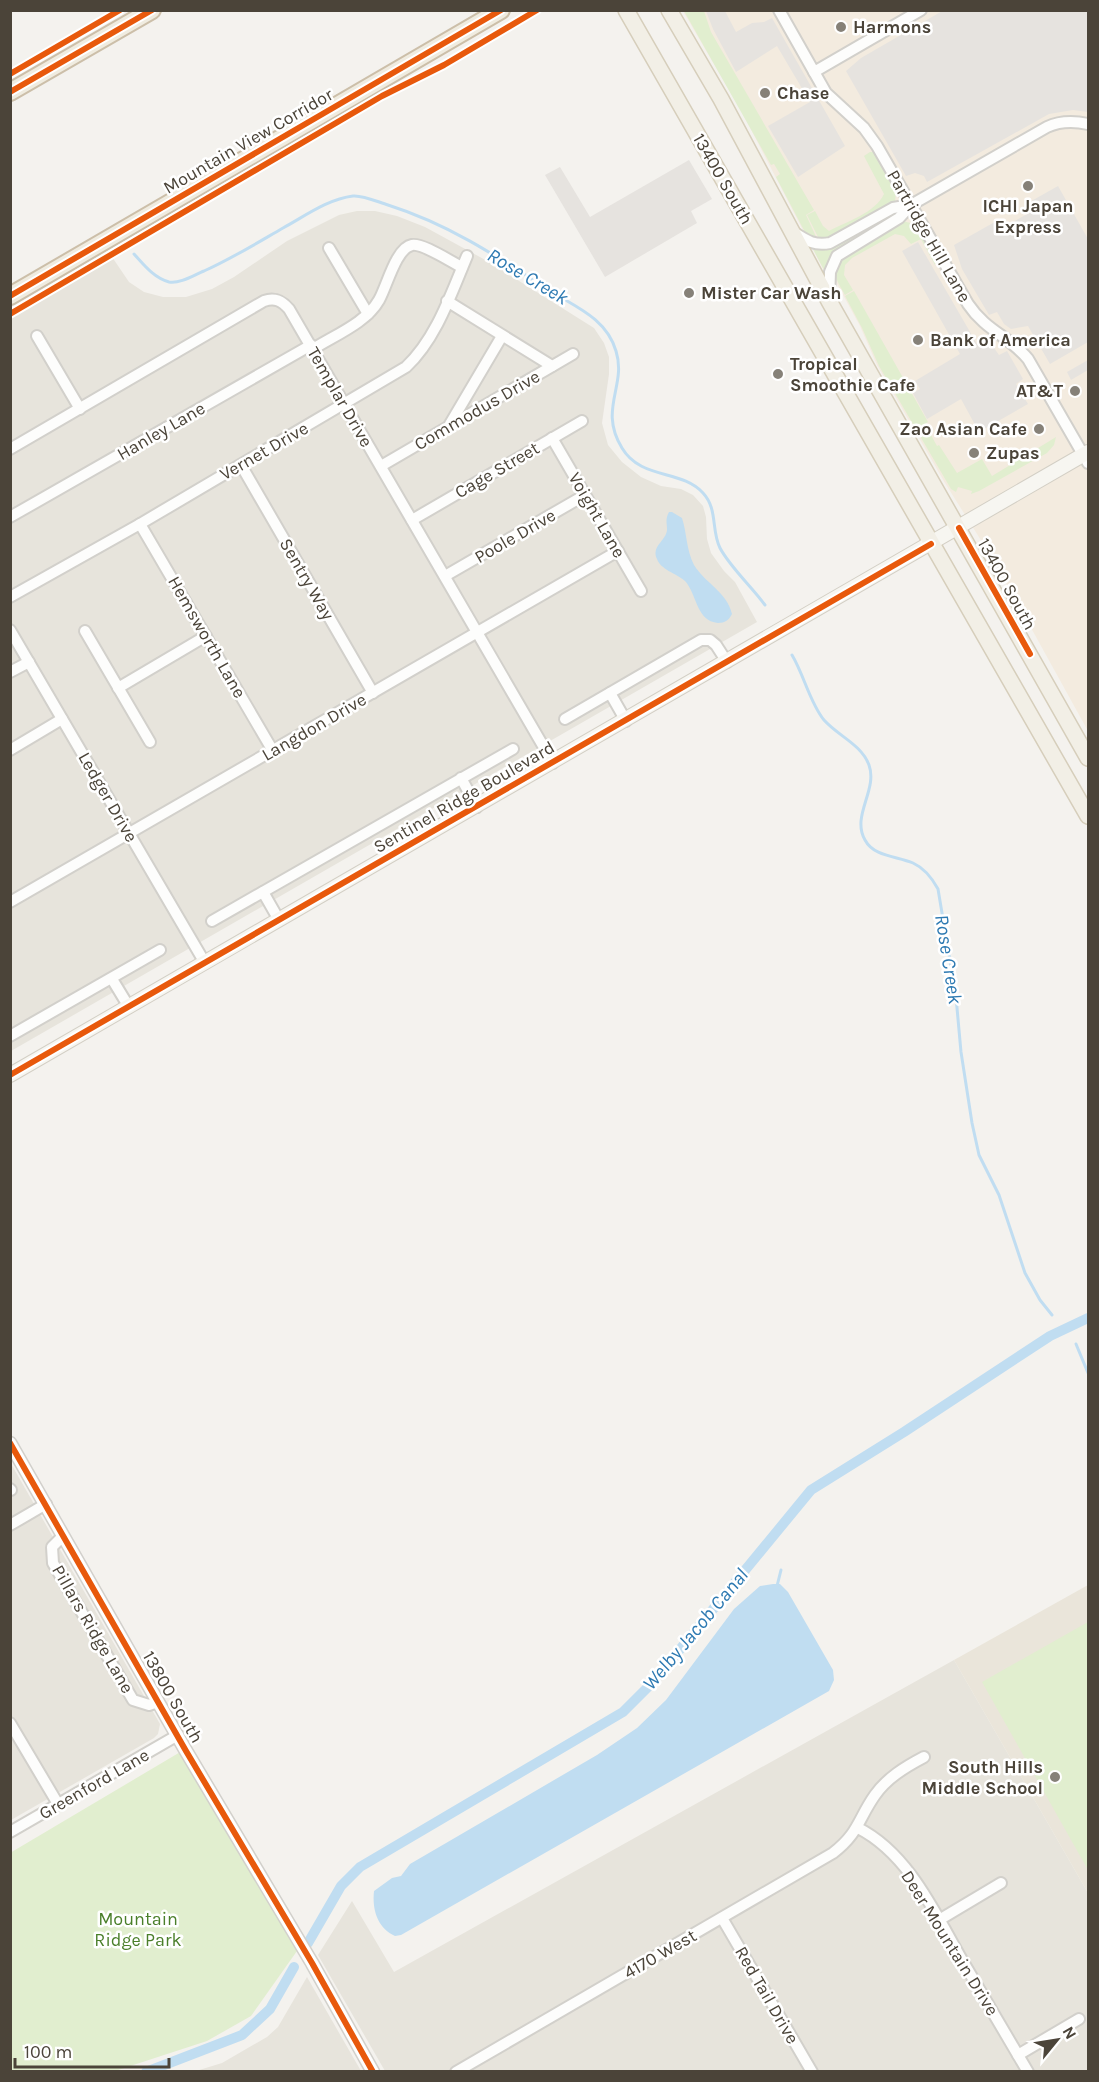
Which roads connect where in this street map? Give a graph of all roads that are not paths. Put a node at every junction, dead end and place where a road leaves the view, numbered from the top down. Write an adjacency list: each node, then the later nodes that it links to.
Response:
1 (152, 10): 8 (highway)
2 (501, 10): 15 (highway, Mountain View Corridor)
3 (626, 10): 38 (main road, 13400 South)
4 (669, 10): 11 (main road, 13400 South)
5 (779, 10): 7 (street, Partridge Hill Lane)
6 (921, 10): 7 (street)
7 (814, 72): 10 (street, Partridge Hill Lane)
8 (10, 92)
9 (1089, 124): 10 (street)
10 (911, 205): 11 (street); 17 (street); 30 (street, Partridge Hill Lane)
11 (789, 229): 17 (main road, 13400 South)
12 (329, 248): 18 (street)
13 (467, 256): 14 (street, Vernet Drive)
14 (462, 267): 16 (street, Vernet Drive); 18 (street, Hanley Lane)
15 (10, 296)
16 (447, 302): 20 (street); 24 (street, Vernet Drive)
17 (829, 302): 37 (main road, 13400 South)
18 (368, 314): 21 (street, Hanley Lane)
19 (37, 336): 25 (street)
20 (502, 336): 23 (street); 27 (street)
21 (312, 347): 24 (street, Templar Drive); 25 (street, Templar Drive); 34 (street, Hanley Lane)
22 (573, 354): 23 (street, Commodus Drive)
23 (552, 366): 27 (street, Commodus Drive)
24 (345, 404): 31 (street, Vernet Drive); 32 (street, Templar Drive)
25 (80, 409): 29 (street, Templar Drive)
26 (582, 421): 28 (street, Cage Street)
27 (449, 426): 32 (street, Commodus Drive)
28 (552, 438): 33 (street, Voight Lane); 35 (street, Cage Street)
29 (10, 449)
30 (1087, 457): 37 (main road, Sentinel Ridge Boulevard)
31 (241, 465): 36 (street, Vernet Drive); 51 (street, Sentry Way)
32 (381, 466): 35 (street, Templar Drive)
33 (585, 495): 39 (street, Voight Lane); 40 (street, Poole Drive)
34 (10, 517)
35 (412, 520): 40 (street, Templar Drive)
36 (140, 524): 42 (street, Vernet Drive); 46 (street, Hemsworth Lane)
37 (959, 528): 38 (main road, Sentinel Ridge Boulevard); 60 (main road, 13400 South)
38 (932, 544): 48 (main road, Sentinel Ridge Boulevard); 64 (main road, 13400 South)
39 (618, 551): 41 (street, Voight Lane); 45 (street, Langdon Drive)
40 (445, 576): 45 (street, Templar Drive)
41 (641, 591)
42 (10, 597)
43 (10, 630): 47 (street, Ledger Drive)
44 (85, 631): 50 (street)
45 (477, 632): 51 (street, Langdon Drive); 61 (street, Templar Drive)
46 (206, 636): 50 (street); 59 (street, Hemsworth Lane)
47 (29, 662): 49 (street); 53 (street, Ledger Drive)
48 (727, 662): 52 (street); 55 (main road, Sentinel Ridge Boulevard)
49 (10, 672)
50 (118, 688): 56 (street)
51 (373, 693): 59 (street, Langdon Drive)
52 (610, 693): 54 (street); 55 (street)
53 (62, 719): 58 (street); 65 (street, Ledger Drive)
54 (565, 719)
55 (626, 721): 61 (main road, Sentinel Ridge Boulevard)
56 (150, 742)
57 (513, 748): 62 (street)
58 (10, 750)
59 (273, 751): 65 (street, Langdon Drive)
60 (1089, 758)
61 (553, 763): 63 (main road, Sentinel Ridge Boulevard)
62 (461, 778): 63 (street); 66 (street)
63 (477, 807): 68 (main road, Sentinel Ridge Boulevard)
64 (1089, 816)
65 (129, 834): 67 (street, Langdon Drive); 71 (street, Ledger Drive)
66 (263, 892): 68 (street); 69 (street)
67 (10, 902)
68 (279, 920): 71 (main road, Sentinel Ridge Boulevard)
69 (212, 921)
70 (160, 950): 72 (street)
71 (205, 963): 73 (main road, Sentinel Ridge Boulevard)
72 (112, 979): 73 (street); 74 (street)
73 (129, 1007): 75 (main road, Sentinel Ridge Boulevard)
74 (10, 1036)
75 (10, 1075)
76 (10, 1443): 77 (street, 13800 South)
77 (46, 1504): 78 (street); 79 (street, 13800 South)
78 (10, 1525)
79 (63, 1536): 80 (street, 13800 South); 80 (street, Pillars Ridge Lane)
80 (158, 1701): 82 (street, 13800 South)
81 (10, 1722): 84 (street)
82 (178, 1736): 84 (street, Greenford Lane); 92 (street, 13800 South)
83 (924, 1757): 85 (street, 4170 West)
84 (58, 1804): 86 (street, Greenford Lane)
85 (858, 1828): 88 (street, 4170 West); 89 (street, Deer Mountain Drive)
86 (10, 1832)
87 (1001, 1883): 89 (street)
88 (722, 1918): 93 (street, 4170 West); 94 (street, Red Tail Drive)
89 (939, 1920): 91 (street, Deer Mountain Drive)
90 (1079, 2019): 91 (street)
91 (1018, 2055): 95 (street, Deer Mountain Drive)
92 (374, 2072)
93 (456, 2072)
94 (812, 2072)
95 (1028, 2072)

